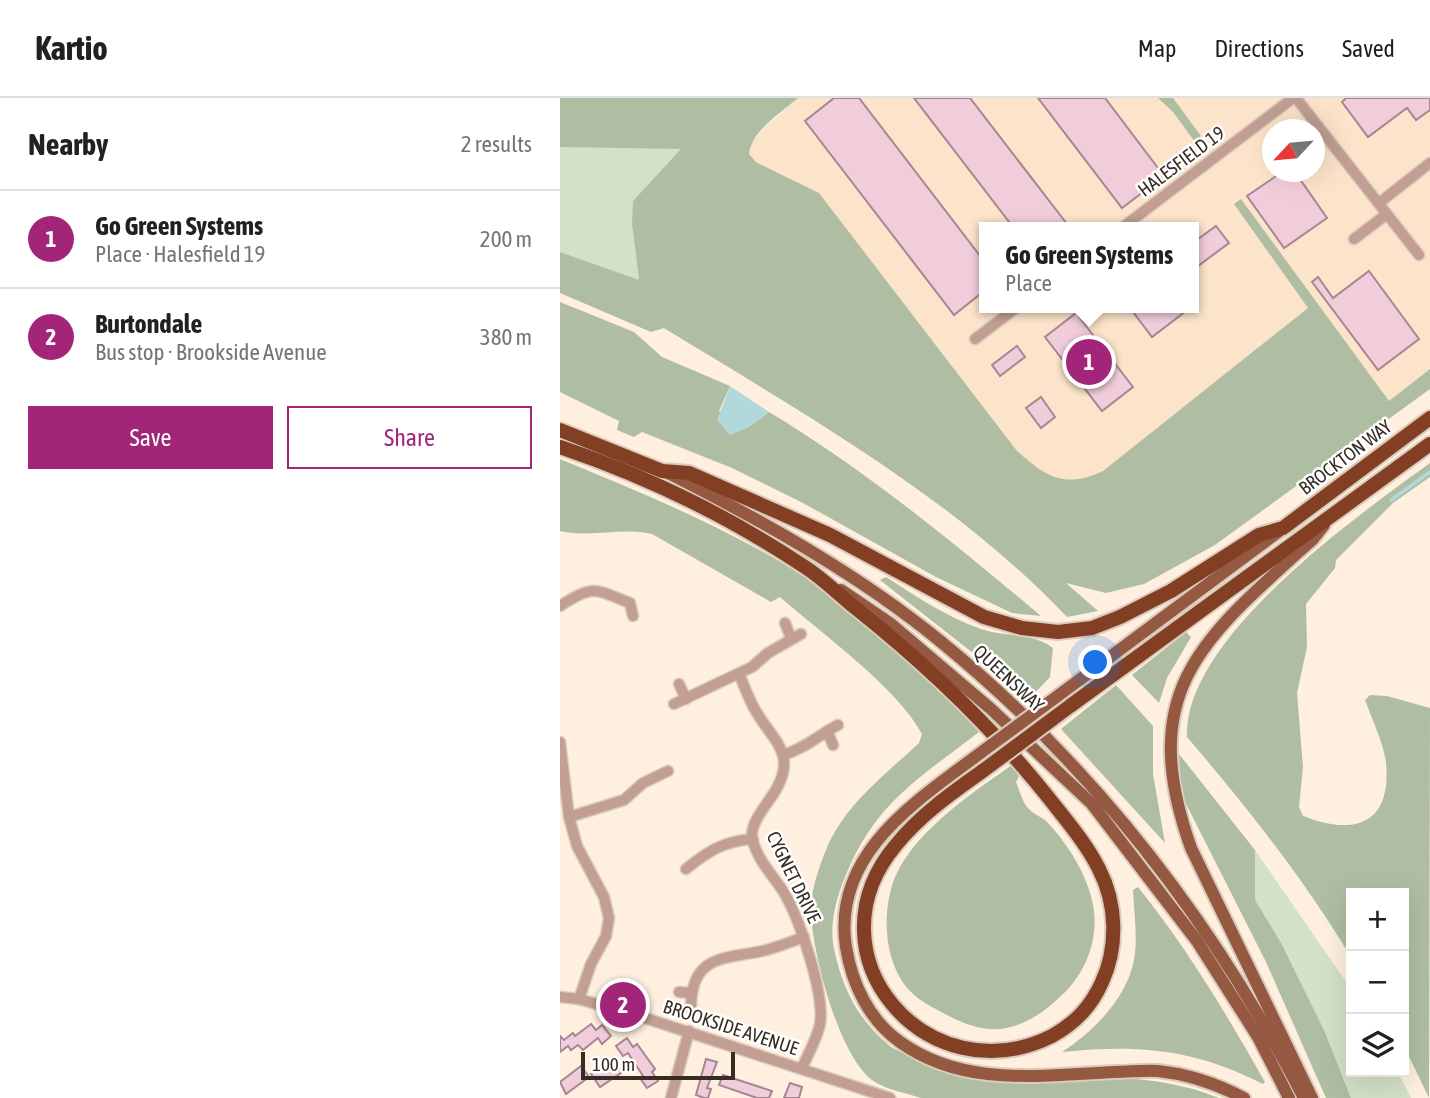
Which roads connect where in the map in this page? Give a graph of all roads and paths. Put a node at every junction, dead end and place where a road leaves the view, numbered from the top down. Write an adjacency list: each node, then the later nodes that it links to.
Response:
1 (1295, 98): 3 (street); 5 (street, HALESFIELD 19)
2 (1430, 163): 3 (street)
3 (1379, 203): 4 (street)
4 (1387, 214): 6 (street); 7 (street)
5 (1130, 222)
6 (1354, 239)
7 (1419, 255)
8 (1009, 313): 9 (street)
9 (975, 339)
10 (1430, 418): 16 (highway, BROCKTON WAY)
11 (560, 430): 14 (highway, QUEENSWAY)
12 (1430, 444): 15 (highway, BROCKTON WAY)
13 (560, 447): 17 (highway, QUEENSWAY)
14 (662, 471): 16 (highway, BROCKTON WAY); 50 (main road, QUEENSWAY)
15 (1332, 515): 23 (highway, BROCKTON WAY); 51 (main road)
16 (1283, 528): 23 (main road)
17 (831, 585): 27 (highway, BROCKTON WAY, bridge); 49 (main road, QUEENSWAY)
18 (641, 595): 19 (street)
19 (630, 603): 20 (street); 21 (street)
20 (560, 606)
21 (633, 616)
22 (785, 623): 24 (street)
23 (1125, 656): 27 (highway, BROCKTON WAY)
24 (739, 674): 26 (street); 33 (street)
25 (679, 684): 26 (street)
26 (686, 699): 28 (street)
27 (1065, 700): 48 (main road, bridge)
28 (674, 704)
29 (838, 725): 30 (street)
30 (827, 731): 32 (street); 33 (street)
31 (560, 742): 35 (street)
32 (833, 746)
33 (783, 755): 36 (street, CYGNET DRIVE)
34 (664, 788): 35 (street)
35 (569, 817): 42 (street)
36 (753, 839): 37 (street); 38 (street, CYGNET DRIVE)
37 (686, 869)
38 (804, 937): 40 (street); 45 (street, CYGNET DRIVE)
39 (679, 992): 40 (street)
40 (691, 993): 43 (street)
41 (560, 997): 42 (street, BROOKSIDE AVENUE)
42 (579, 999): 44 (street, BROOKSIDE AVENUE)
43 (691, 1008)
44 (689, 1031): 45 (street, BROOKSIDE AVENUE); 46 (street)
45 (802, 1068): 47 (street, BROOKSIDE AVENUE)
46 (671, 1098)
47 (890, 1098)
48 (1244, 1098)
49 (1289, 1098)
50 (1304, 1098)
51 (1312, 1098)

